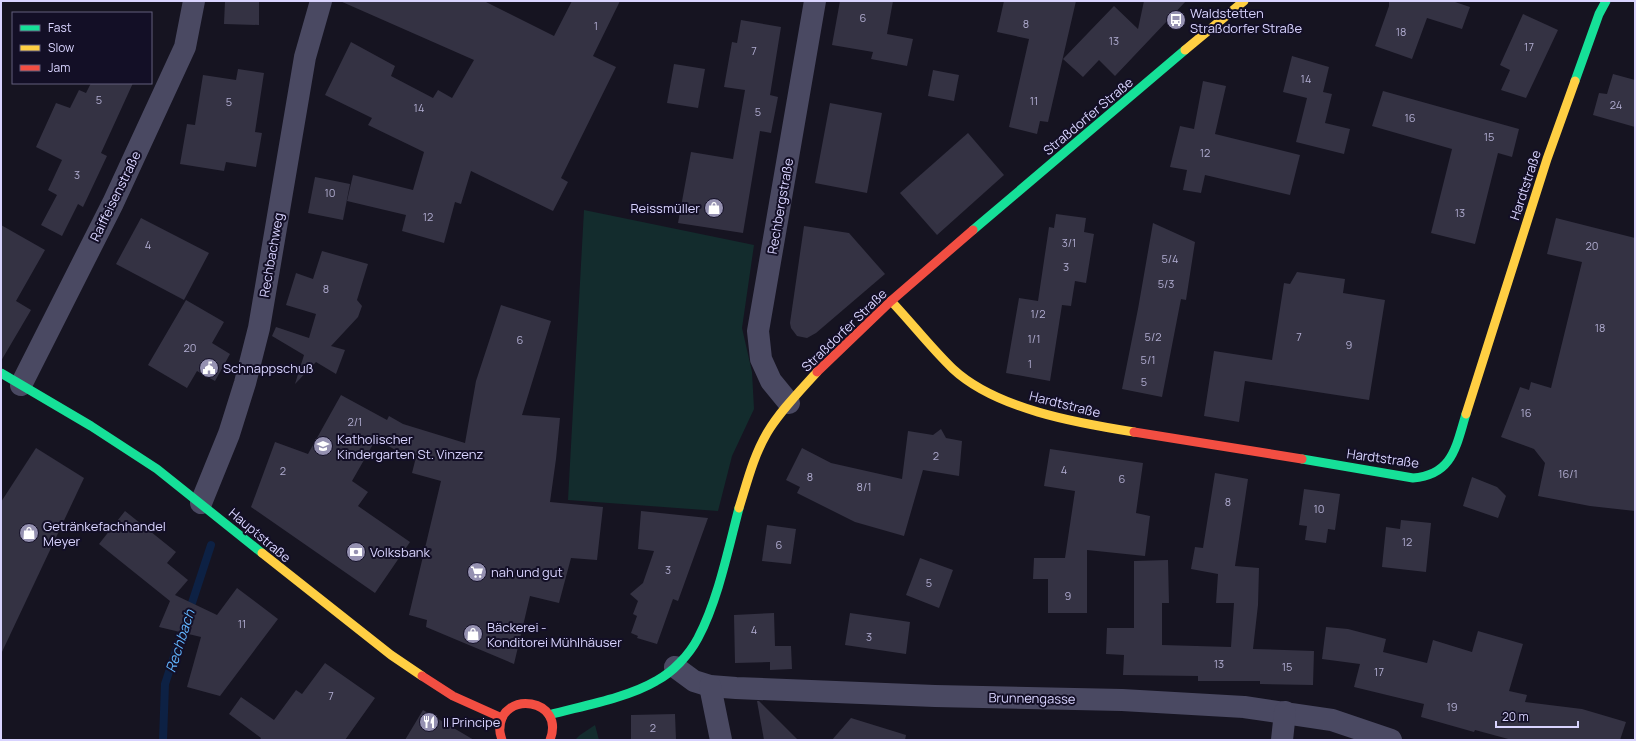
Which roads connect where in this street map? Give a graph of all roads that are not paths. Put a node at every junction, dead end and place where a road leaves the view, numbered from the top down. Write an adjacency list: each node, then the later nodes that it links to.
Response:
1 (194, 1): 8 (street, Raiffeisenstraße)
2 (321, 1): 10 (street, Rechbachweg)
3 (815, 1): 9 (street, Rechbergstraße)
4 (1244, 1): 6 (street, Straßdorfer Straße)
5 (1606, 1): 6 (street, Hardtstraße)
6 (891, 301): 9 (street, Straßdorfer Straße)
7 (1, 373): 8 (street, Hauptstraße)
8 (21, 385): 10 (street, Hauptstraße)
9 (789, 403): 11 (street, Straßdorfer Straße)
10 (202, 503): 15 (street, Hauptstraße)
11 (675, 667): 12 (street, Brunnengasse); 14 (street, Straßdorfer Straße)
12 (710, 686): 13 (street, Brunnengasse); 18 (street)
13 (1285, 712): 19 (street); 20 (street, Brunnengasse)
14 (549, 715): 15 (street); 17 (street)
15 (502, 718): 16 (street)
16 (502, 740)
17 (550, 740)
18 (721, 740)
19 (1282, 740)
20 (1391, 740)

